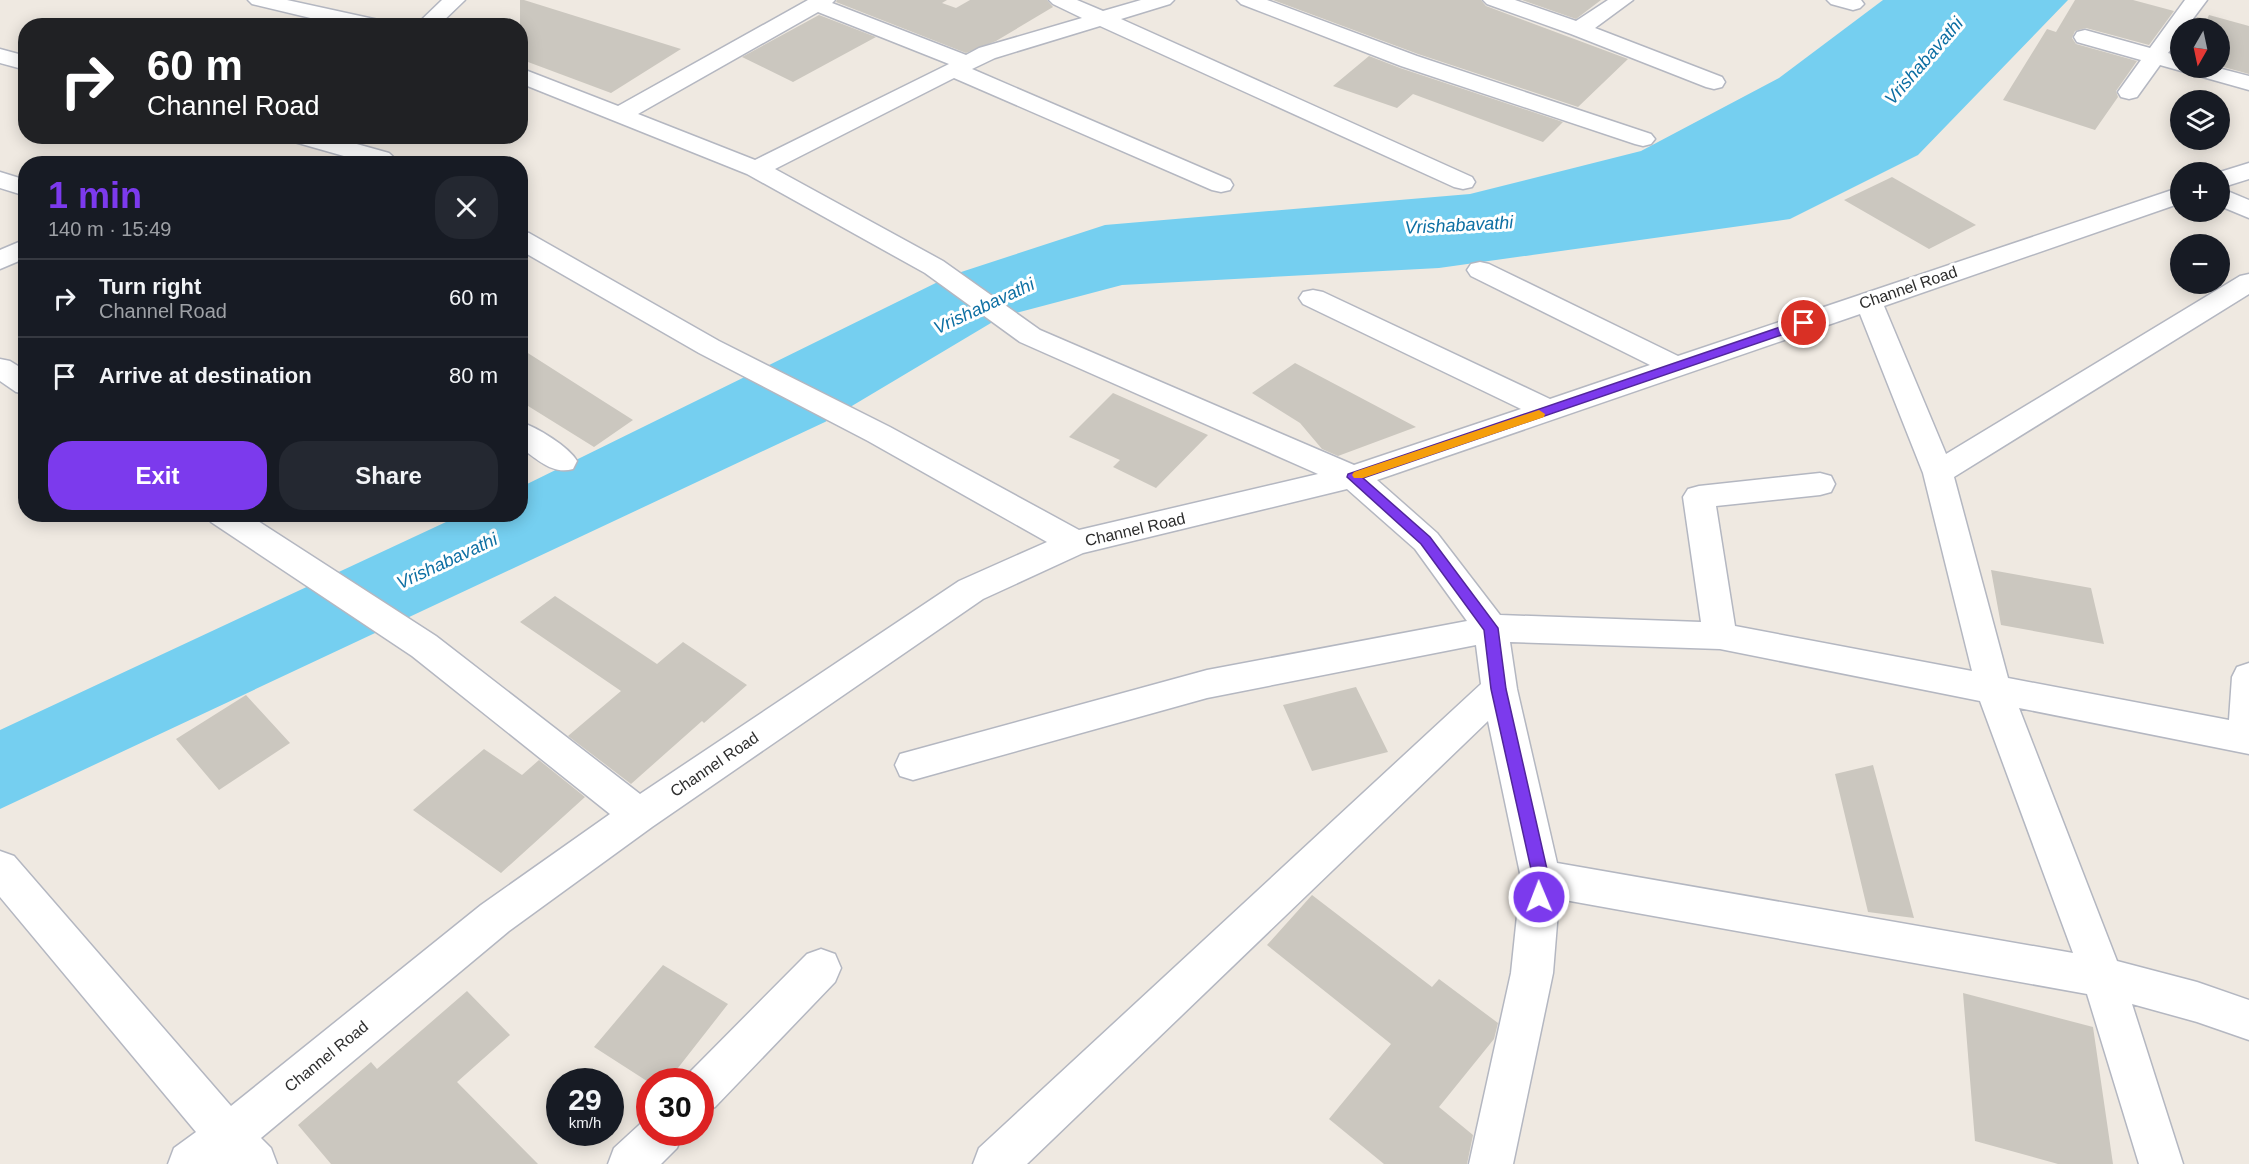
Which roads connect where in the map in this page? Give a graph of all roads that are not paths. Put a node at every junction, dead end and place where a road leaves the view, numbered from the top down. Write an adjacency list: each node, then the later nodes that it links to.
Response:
1 (259, 0): 10 (street)
2 (454, 0): 12 (street)
3 (1060, 0): 13 (street)
4 (1163, 0): 13 (street)
5 (1248, 0): 27 (street)
6 (1494, 0): 14 (street)
7 (1622, 0): 14 (street)
8 (2196, 0): 17 (street)
9 (820, 2): 20 (street); 26 (street)
10 (295, 4): 11 (street)
11 (346, 18)
12 (434, 18)
13 (1099, 18): 20 (street); 34 (street)
14 (1579, 29): 23 (street)
15 (2085, 37): 17 (street)
16 (0, 56): 18 (street)
17 (2155, 56): 19 (street); 25 (street)
18 (18, 61)
19 (2170, 61)
20 (960, 67): 30 (street); 35 (street)
21 (528, 78): 26 (street)
22 (2230, 78): 24 (street)
23 (1714, 82)
24 (2249, 83)
25 (2129, 92)
26 (622, 114): 30 (street)
27 (1643, 139)
28 (328, 144): 29 (street)
29 (373, 156)
30 (756, 169): 54 (street)
31 (2249, 170): 32 (street)
32 (2230, 177)
33 (0, 179): 36 (street)
34 (1463, 182)
35 (1221, 185)
36 (18, 186)
37 (2170, 199): 46 (street, Channel Road)
38 (2230, 201): 39 (street)
39 (2249, 210)
40 (528, 244): 57 (street)
41 (18, 251): 42 (street)
42 (0, 261)
43 (1480, 270): 47 (street)
44 (2249, 282): 53 (street)
45 (1313, 298): 50 (street)
46 (1868, 301): 47 (street, Channel Road); 53 (street)
47 (1677, 367): 50 (street, Channel Road)
48 (0, 368): 49 (street)
49 (18, 380)
50 (1550, 411): 54 (street, Channel Road)
51 (528, 438): 52 (street)
52 (562, 461)
53 (1938, 473): 62 (street)
54 (1353, 477): 57 (street, Channel Road); 58 (street)
55 (1820, 484): 59 (street)
56 (234, 522): 65 (street)
57 (1075, 543): 65 (street, Channel Road)
58 (1491, 628): 59 (street); 61 (street); 64 (street)
59 (1720, 636): 62 (street)
60 (2249, 677): 63 (street)
61 (1499, 689): 67 (street); 76 (street)
62 (1994, 690): 63 (street); 69 (street)
63 (2247, 738)
64 (913, 765)
65 (639, 815): 73 (street, Channel Road)
66 (0, 868): 73 (street)
67 (1541, 878): 69 (street); 77 (street)
68 (821, 968): 71 (street)
69 (2103, 977): 70 (street); 78 (street)
70 (2249, 1020)
71 (714, 1078)
72 (647, 1146): 75 (street)
73 (242, 1150): 74 (street, Channel Road)
74 (190, 1164)
75 (630, 1164)
76 (995, 1164)
77 (1491, 1164)
78 (2161, 1164)

